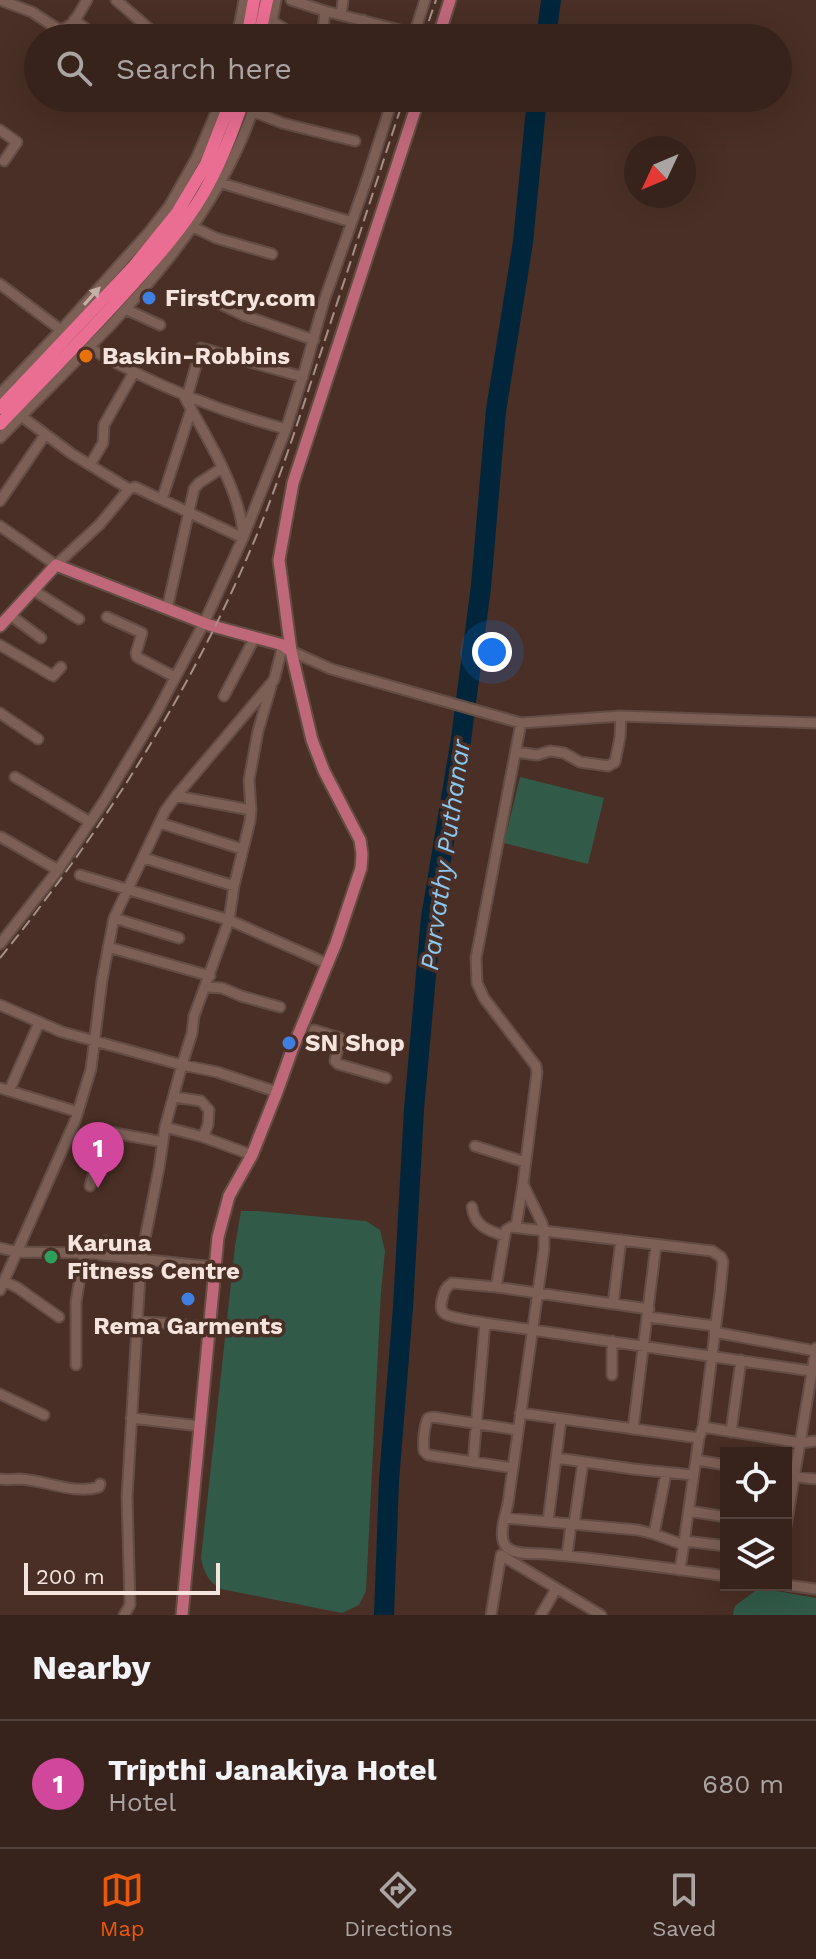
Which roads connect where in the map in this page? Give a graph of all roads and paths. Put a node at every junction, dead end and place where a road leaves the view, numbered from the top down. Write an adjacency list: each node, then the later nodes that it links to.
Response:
1 (0, 0): 16 (street)
2 (87, 0): 13 (street)
3 (116, 0): 19 (street)
4 (267, 0): 22 (highway)
5 (276, 0): 15 (street)
6 (291, 0): 11 (street)
7 (343, 0): 12 (street)
8 (425, 0): 28 (street)
9 (450, 0): 29 (main road)
10 (244, 1): 20 (street); 21 (highway)
11 (325, 11): 12 (street); 25 (street)
12 (341, 15): 14 (street)
13 (74, 20): 17 (street); 18 (street)
14 (363, 20): 26 (street); 27 (street)
15 (272, 21): 23 (street); 24 (street)
16 (50, 24)
17 (70, 24)
18 (80, 24)
19 (144, 24)
20 (240, 24)
21 (246, 24)
22 (262, 24)
23 (271, 24)
24 (277, 24)
25 (324, 24)
26 (362, 24)
27 (376, 24)
28 (418, 24)
29 (442, 24)
30 (216, 112): 48 (street, one-way to 30)
31 (226, 112): 55 (highway)
32 (239, 112): 58 (highway)
33 (252, 112): 40 (street)
34 (254, 112): 38 (street)
35 (389, 112): 41 (street)
36 (414, 112): 81 (main road)
37 (0, 130): 39 (street)
38 (355, 141)
39 (4, 161)
40 (221, 183): 41 (street); 42 (street)
41 (352, 222): 49 (street)
42 (193, 227): 43 (street); 46 (street)
43 (272, 254)
44 (0, 284): 48 (street)
45 (218, 303): 49 (street)
46 (125, 309): 47 (street); 50 (street)
47 (160, 325)
48 (61, 330): 53 (street)
49 (314, 340): 52 (street)
50 (89, 347): 51 (street); 57 (street)
51 (134, 372): 54 (street); 62 (street)
52 (303, 377): 54 (street); 59 (street)
53 (0, 394)
54 (185, 396): 56 (street); 59 (street)
55 (0, 408)
56 (191, 410): 63 (street); 65 (street)
57 (21, 416): 60 (street); 61 (street)
58 (0, 424)
59 (286, 429): 69 (street)
60 (45, 435): 62 (street); 66 (street)
61 (0, 438)
62 (90, 465): 64 (street)
63 (222, 468): 67 (street); 69 (street)
64 (129, 489): 65 (street); 70 (street)
65 (162, 499): 67 (street)
66 (0, 501)
67 (188, 512): 69 (street); 72 (street)
68 (0, 526): 70 (street)
69 (243, 538): 76 (street)
70 (56, 565): 71 (main road); 72 (main road)
71 (33, 590): 73 (main road); 75 (street)
72 (167, 609): 76 (main road)
73 (10, 615): 77 (main road); 78 (street)
74 (107, 617): 83 (street)
75 (79, 619)
76 (204, 623): 79 (main road); 83 (street)
77 (0, 626)
78 (41, 638)
79 (254, 639): 81 (main road); 85 (street)
80 (0, 645): 82 (street)
81 (287, 648): 84 (street); 88 (street); 109 (main road)
82 (61, 667)
83 (175, 677): 95 (street)
84 (274, 680): 93 (street); 94 (street)
85 (224, 696)
86 (0, 713): 90 (street)
87 (621, 716): 88 (street); 89 (street); 91 (street)
88 (521, 723): 91 (street)
89 (816, 723)
90 (38, 739)
91 (516, 752): 128 (street)
92 (15, 777): 95 (street)
93 (176, 796): 94 (street); 96 (street)
94 (251, 810): 98 (street)
95 (90, 822): 100 (street)
96 (160, 823): 98 (street); 99 (street)
97 (1, 837): 100 (street)
98 (242, 849): 102 (street)
99 (144, 858): 102 (street); 103 (street)
100 (58, 870): 107 (street)
101 (80, 875): 103 (street)
102 (234, 886): 105 (street)
103 (128, 891): 104 (street); 105 (street)
104 (114, 918): 106 (street); 108 (street)
105 (229, 920): 109 (street); 110 (street)
106 (179, 938)
107 (0, 944)
108 (108, 947): 110 (street); 116 (street)
109 (326, 963): 120 (main road)
110 (210, 976): 111 (street)
111 (205, 987): 113 (street); 117 (street)
112 (0, 1005): 114 (street)
113 (280, 1007)
114 (39, 1023): 116 (street); 119 (street)
115 (314, 1030): 118 (street)
116 (94, 1042): 117 (street); 122 (street)
117 (182, 1065): 120 (street); 121 (street)
118 (386, 1078)
119 (4, 1090): 122 (street)
120 (277, 1092): 127 (main road)
121 (174, 1097): 123 (street); 124 (street)
122 (78, 1112): 139 (street)
123 (165, 1127): 124 (street); 125 (street)
124 (203, 1137): 127 (street)
125 (163, 1142): 130 (street); 142 (street)
126 (475, 1146): 128 (street)
127 (252, 1155): 143 (main road)
128 (525, 1162): 129 (street)
129 (523, 1184): 132 (street); 133 (street)
130 (90, 1186)
131 (472, 1207): 134 (street)
132 (516, 1227): 133 (street); 134 (street)
133 (544, 1231): 135 (street); 146 (street)
134 (505, 1236): 145 (street)
135 (621, 1240): 137 (street); 147 (street)
136 (106, 1241): 141 (street)
137 (656, 1245): 148 (street); 153 (street)
138 (0, 1248): 139 (street)
139 (18, 1252): 140 (street); 144 (street)
140 (84, 1253): 141 (street); 160 (street)
141 (104, 1255): 142 (street)
142 (141, 1259): 143 (street); 150 (street)
143 (214, 1267): 152 (main road)
144 (2, 1285): 149 (street)
145 (496, 1287): 146 (street); 151 (street)
146 (537, 1293): 147 (street); 154 (street)
147 (613, 1304): 148 (street)
148 (649, 1313): 153 (street); 156 (street)
149 (59, 1317)
150 (137, 1321): 152 (street); 166 (street)
151 (485, 1323): 154 (street); 168 (street)
152 (209, 1327): 169 (main road)
153 (715, 1329): 157 (street); 158 (street)
154 (532, 1331): 155 (street); 164 (street)
155 (612, 1341): 156 (street); 162 (street)
156 (644, 1345): 158 (street); 171 (street)
157 (816, 1349): 161 (street)
158 (711, 1356): 159 (street); 170 (street)
159 (741, 1360): 161 (street); 173 (street)
160 (76, 1365)
161 (811, 1371): 176 (street)
162 (612, 1375)
163 (0, 1394): 165 (street)
164 (520, 1413): 167 (street); 172 (street)
165 (44, 1415)
166 (131, 1418): 169 (street); 204 (street)
167 (561, 1420): 171 (street); 177 (street)
168 (475, 1423): 172 (street); 179 (street); 179 (street)
169 (199, 1426): 205 (main road)
170 (703, 1427): 173 (street); 174 (street)
171 (633, 1429): 174 (street)
172 (518, 1430): 182 (street)
173 (731, 1432): 176 (street)
174 (699, 1438): 178 (street)
175 (816, 1441): 176 (street)
176 (801, 1443): 183 (street)
177 (557, 1458): 180 (street); 193 (street)
178 (696, 1460): 181 (street); 185 (street)
179 (473, 1462): 182 (street)
180 (583, 1462): 184 (street); 194 (street)
181 (720, 1464)
182 (513, 1468): 192 (street)
183 (792, 1470)
184 (666, 1473): 185 (street); 195 (street)
185 (693, 1475): 190 (street)
186 (792, 1476): 188 (street)
187 (0, 1479): 189 (street)
188 (816, 1479)
189 (100, 1484)
190 (689, 1511): 191 (street); 196 (street)
191 (720, 1516)
192 (505, 1518): 193 (street); 198 (street)
193 (548, 1521): 194 (street)
194 (573, 1524): 195 (street); 198 (street)
195 (654, 1534): 196 (street)
196 (684, 1543): 197 (street); 199 (street)
197 (720, 1546)
198 (567, 1556): 199 (street)
199 (680, 1570): 200 (street)
200 (720, 1575)
201 (792, 1586): 203 (street)
202 (556, 1589): 206 (street); 207 (street); 208 (street)
203 (816, 1589)
204 (124, 1615)
205 (182, 1615)
206 (491, 1615)
207 (541, 1615)
208 (600, 1615)

